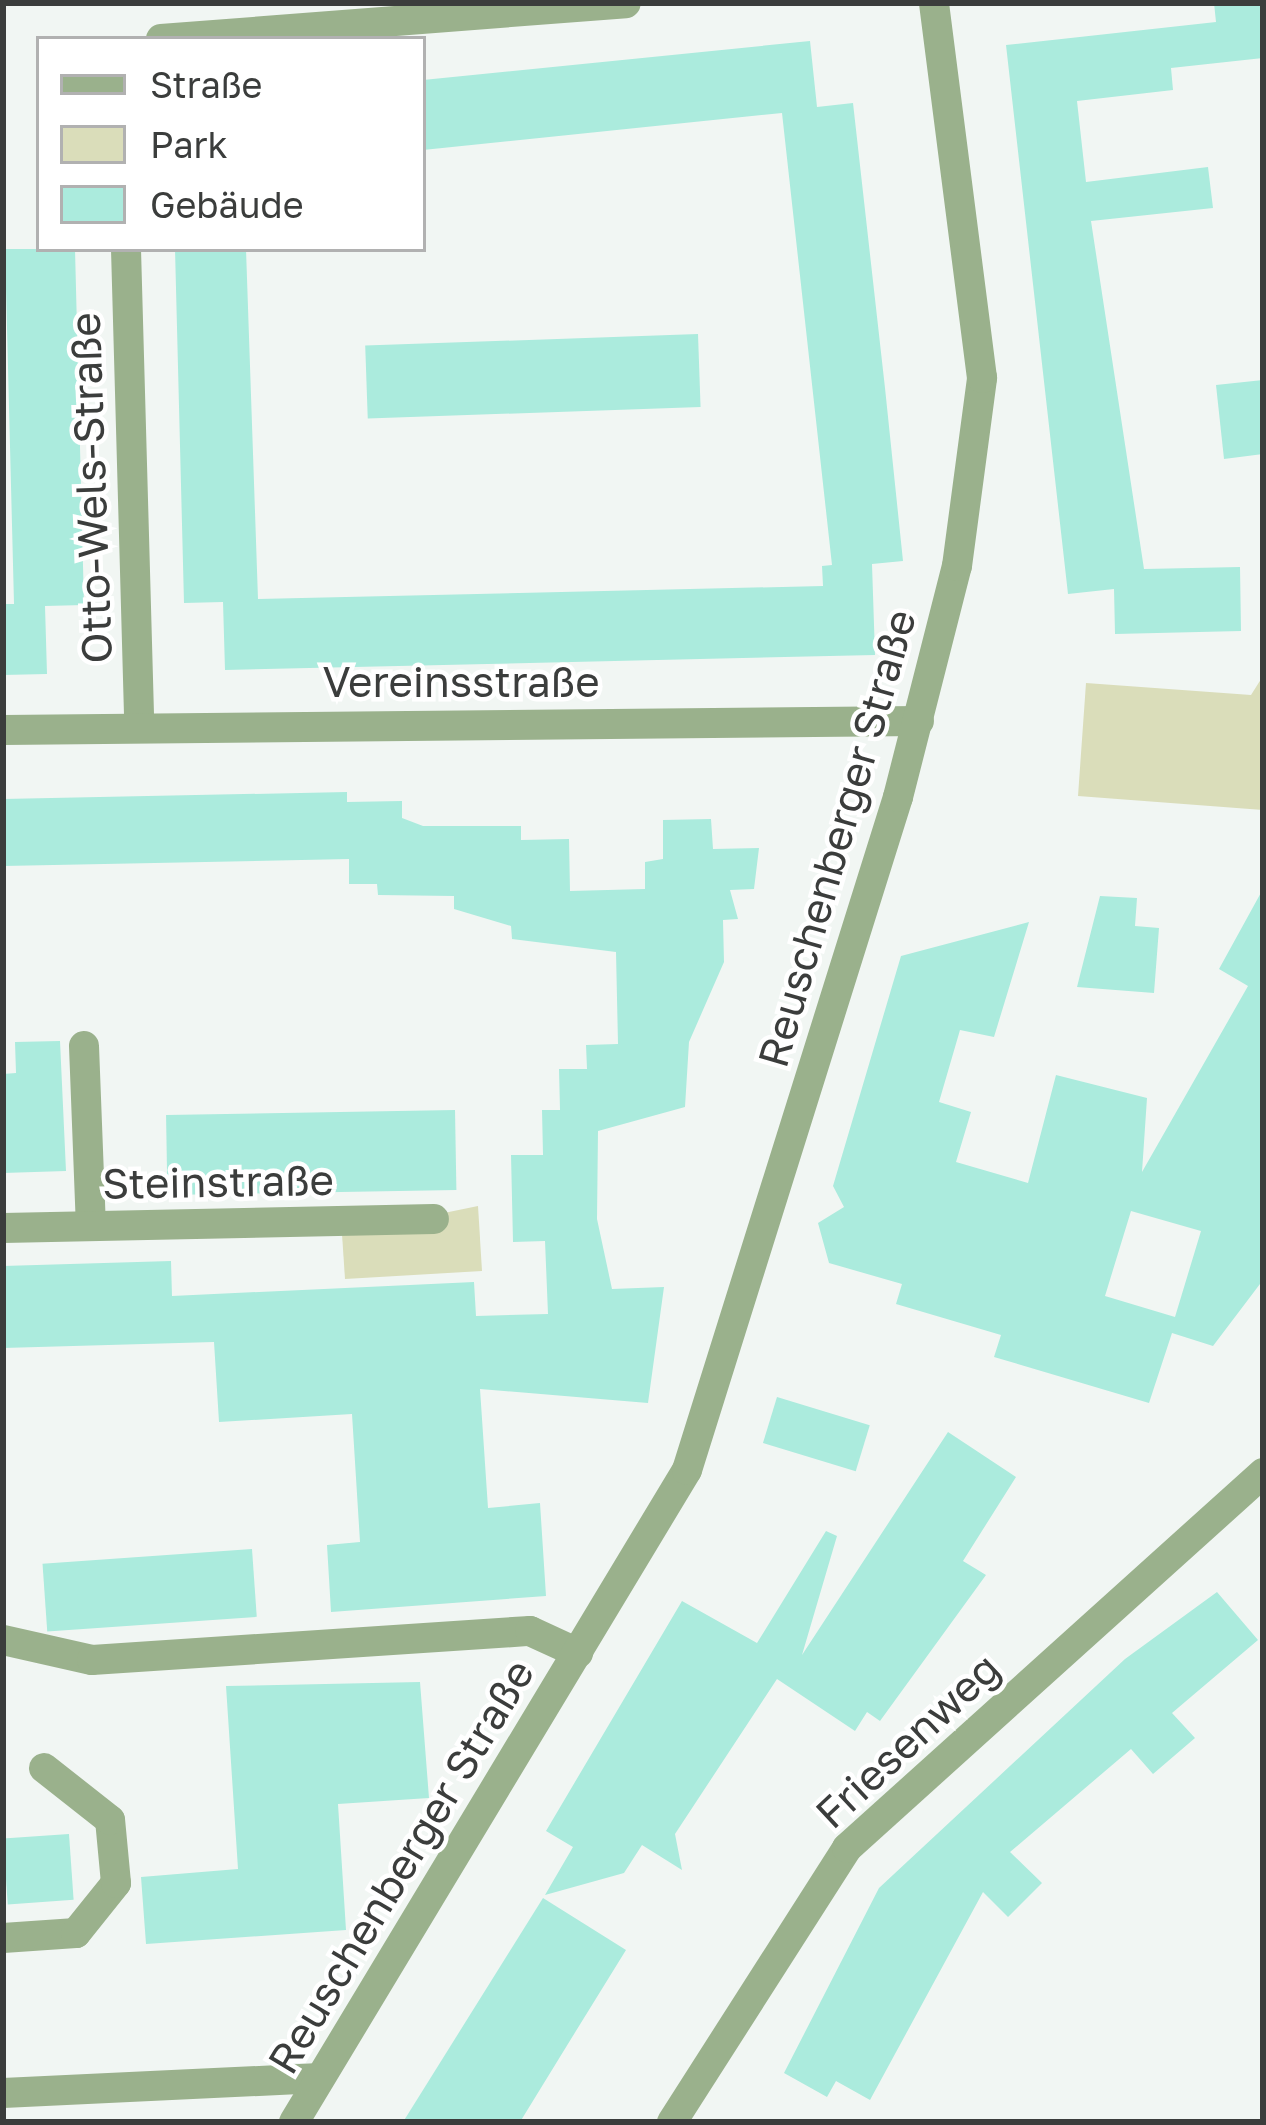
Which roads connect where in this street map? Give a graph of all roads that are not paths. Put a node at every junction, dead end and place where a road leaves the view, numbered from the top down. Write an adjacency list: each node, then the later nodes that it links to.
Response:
1 (626, 3): 3 (street)
2 (934, 3): 6 (street, Reuschenberger Straße)
3 (301, 15): 4 (street)
4 (183, 36)
5 (126, 252): 7 (street, Otto-Wels-Straße)
6 (919, 721): 7 (street, Vereinsstraße); 15 (street, Reuschenberger Straße)
7 (139, 724): 8 (street, Vereinsstraße)
8 (3, 730)
9 (84, 1046): 11 (street)
10 (434, 1219): 11 (street, Steinstraße)
11 (91, 1226): 12 (street, Steinstraße)
12 (3, 1228)
13 (1263, 1473): 21 (street, Friesenweg)
14 (3, 1640): 15 (street, Reuschenberger Straße)
15 (578, 1653): 18 (street, Reuschenberger Straße)
16 (44, 1768): 17 (street)
17 (3, 1938)
18 (320, 2078): 19 (street); 20 (street, Reuschenberger Straße)
19 (3, 2093)
20 (294, 2122)
21 (672, 2122)

